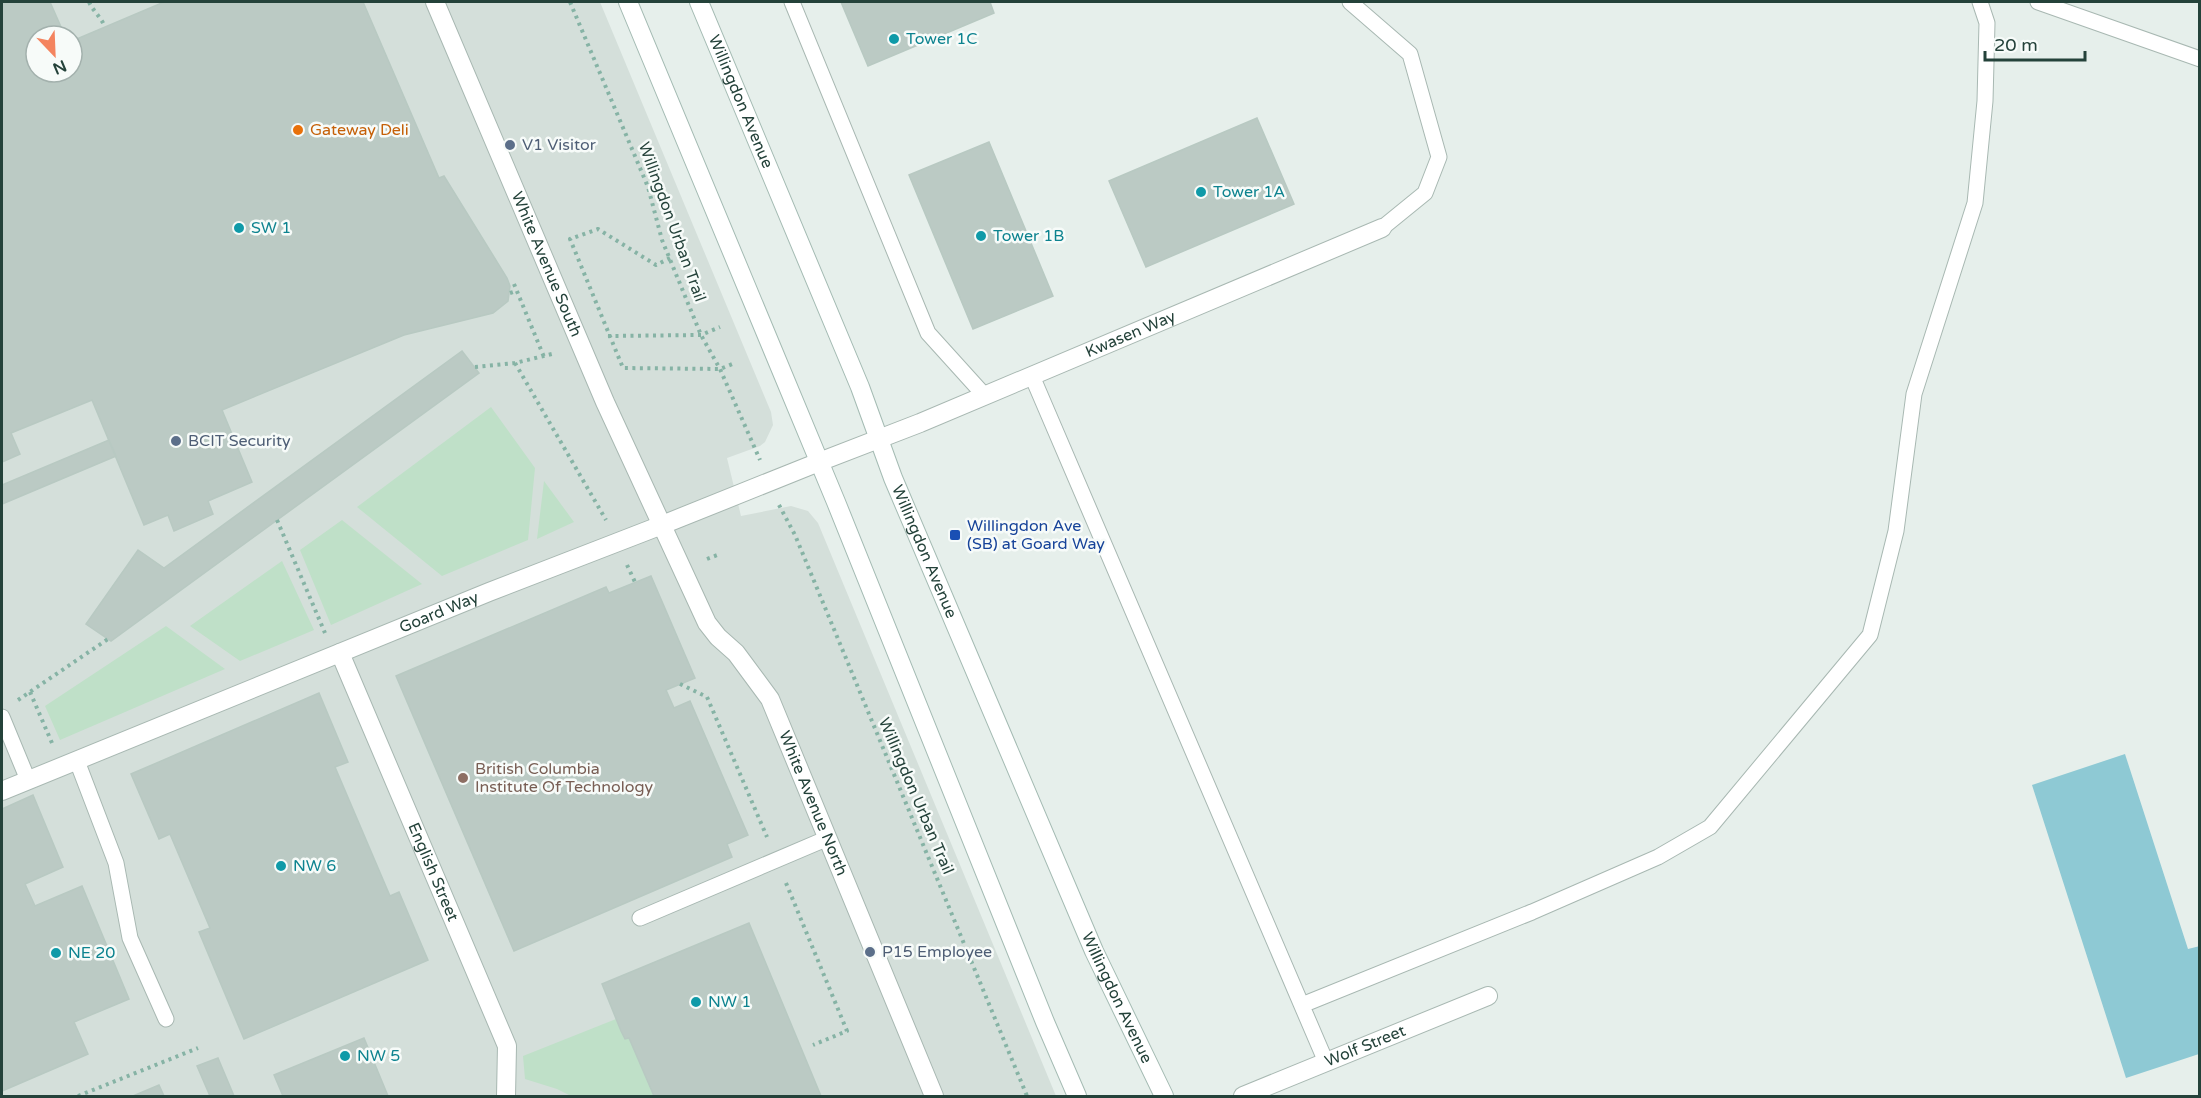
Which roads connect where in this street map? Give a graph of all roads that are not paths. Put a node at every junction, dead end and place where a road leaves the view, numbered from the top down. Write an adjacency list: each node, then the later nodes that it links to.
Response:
1 (435, 2): 14 (street, White Avenue South)
2 (628, 2): 13 (street)
3 (699, 2): 12 (street, Willingdon Avenue)
4 (792, 2): 11 (lane)
5 (1350, 2): 9 (lane)
6 (1980, 2): 23 (lane)
7 (2038, 2): 8 (lane)
8 (2199, 58)
9 (1382, 228): 10 (street, Kwasen Way)
10 (1032, 376): 11 (street, Kwasen Way); 23 (lane)
11 (985, 396): 12 (street, Kwasen Way)
12 (879, 439): 13 (street, Goard Way); 29 (street, Willingdon Avenue)
13 (819, 462): 14 (street, Goard Way); 28 (street)
14 (662, 525): 15 (street, Goard Way); 20 (street, White Avenue North)
15 (337, 654): 17 (street, Goard Way); 26 (street, English Street)
16 (2, 717): 18 (lane)
17 (69, 764): 18 (street, Goard Way); 24 (lane)
18 (28, 780): 19 (street, Goard Way)
19 (2, 791)
20 (828, 838): 21 (lane); 27 (street, White Avenue North)
21 (640, 918)
22 (1488, 996): 25 (street, Wolf Street)
23 (1302, 1005): 25 (lane)
24 (165, 1019)
25 (1326, 1062): 30 (street, Wolf Street)
26 (506, 1096)
27 (934, 1096)
28 (1077, 1096)
29 (1164, 1096)
30 (1243, 1096)

